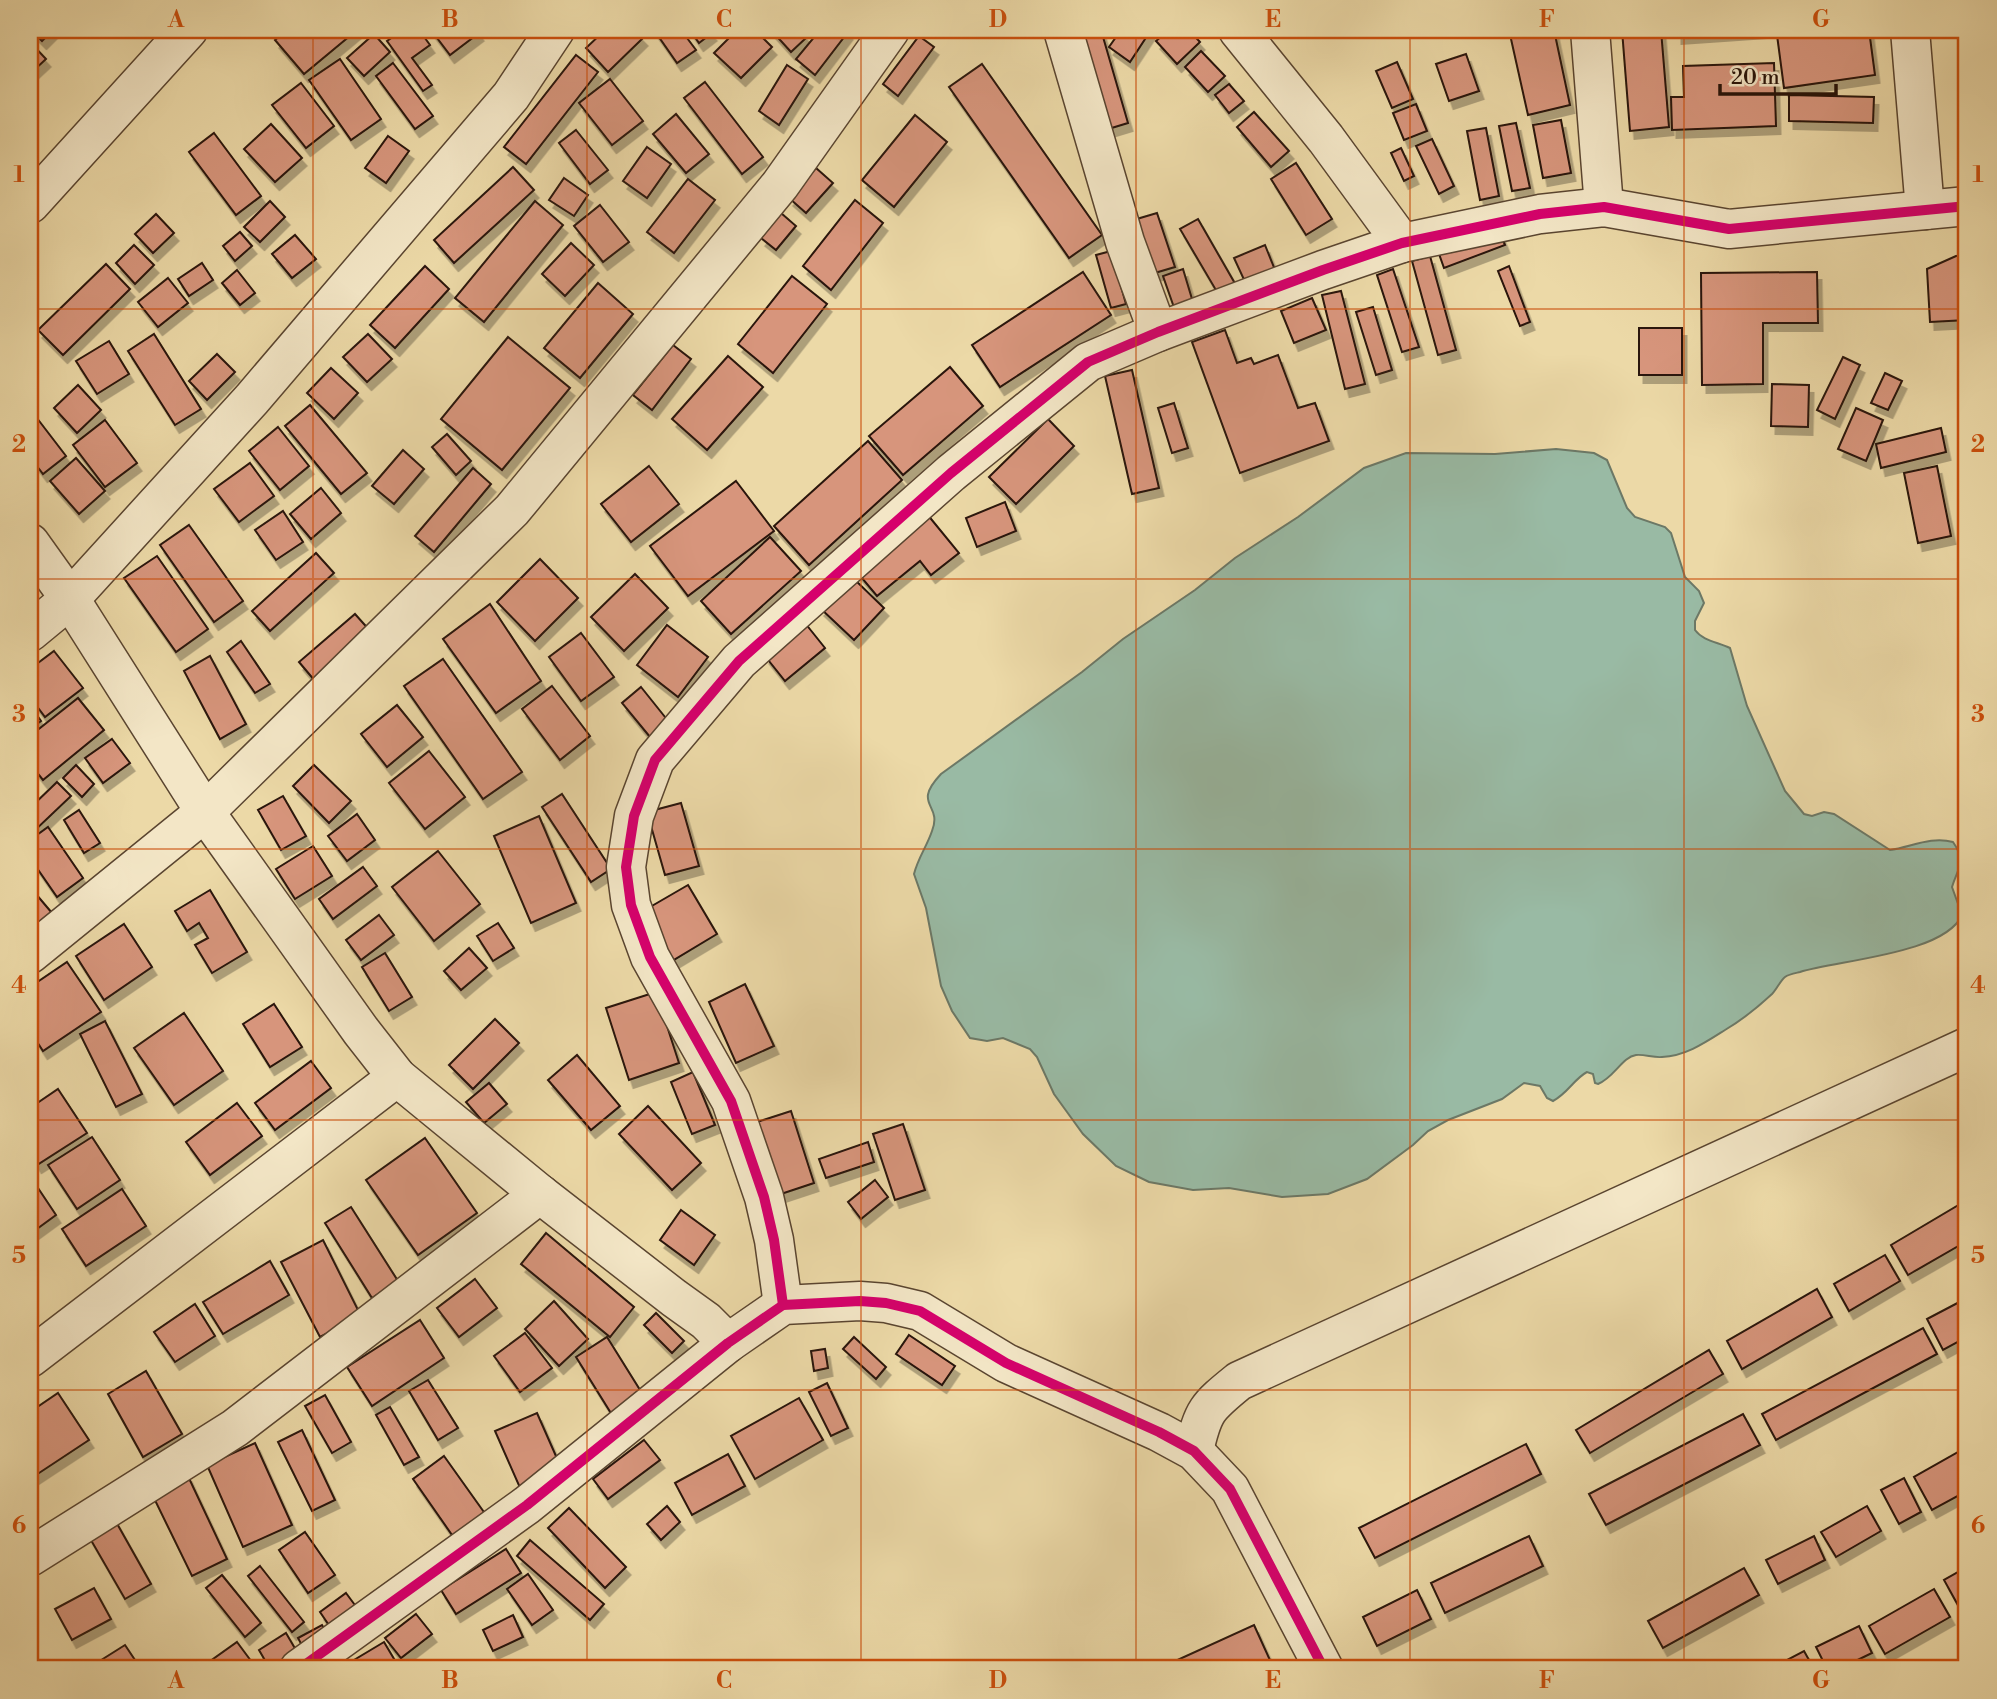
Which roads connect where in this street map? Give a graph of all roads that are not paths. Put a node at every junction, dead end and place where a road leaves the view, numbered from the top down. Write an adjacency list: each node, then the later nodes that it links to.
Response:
1 (188, 30): 8 (street)
2 (555, 30): 15 (street)
3 (890, 30): 17 (street)
4 (1063, 30): 13 (street)
5 (1238, 30): 12 (street)
6 (1590, 30): 9 (street)
7 (1910, 30): 11 (street)
8 (30, 204)
9 (1604, 206): 11 (street); 12 (street)
10 (1967, 206): 11 (street)
11 (1925, 210)
12 (1402, 243): 13 (street)
13 (1158, 332): 22 (street)
14 (30, 543): 15 (street)
15 (70, 599): 16 (street); 17 (street)
16 (30, 632)
17 (205, 813): 18 (street); 20 (street)
18 (30, 954)
19 (1967, 1047): 25 (street)
20 (397, 1077): 21 (street); 24 (street)
21 (540, 1194): 23 (street); 26 (street)
22 (783, 1305): 23 (street); 25 (street)
23 (728, 1343): 27 (street)
24 (30, 1358)
25 (1194, 1451): 28 (street)
26 (30, 1557)
27 (299, 1669)
28 (1324, 1669)

